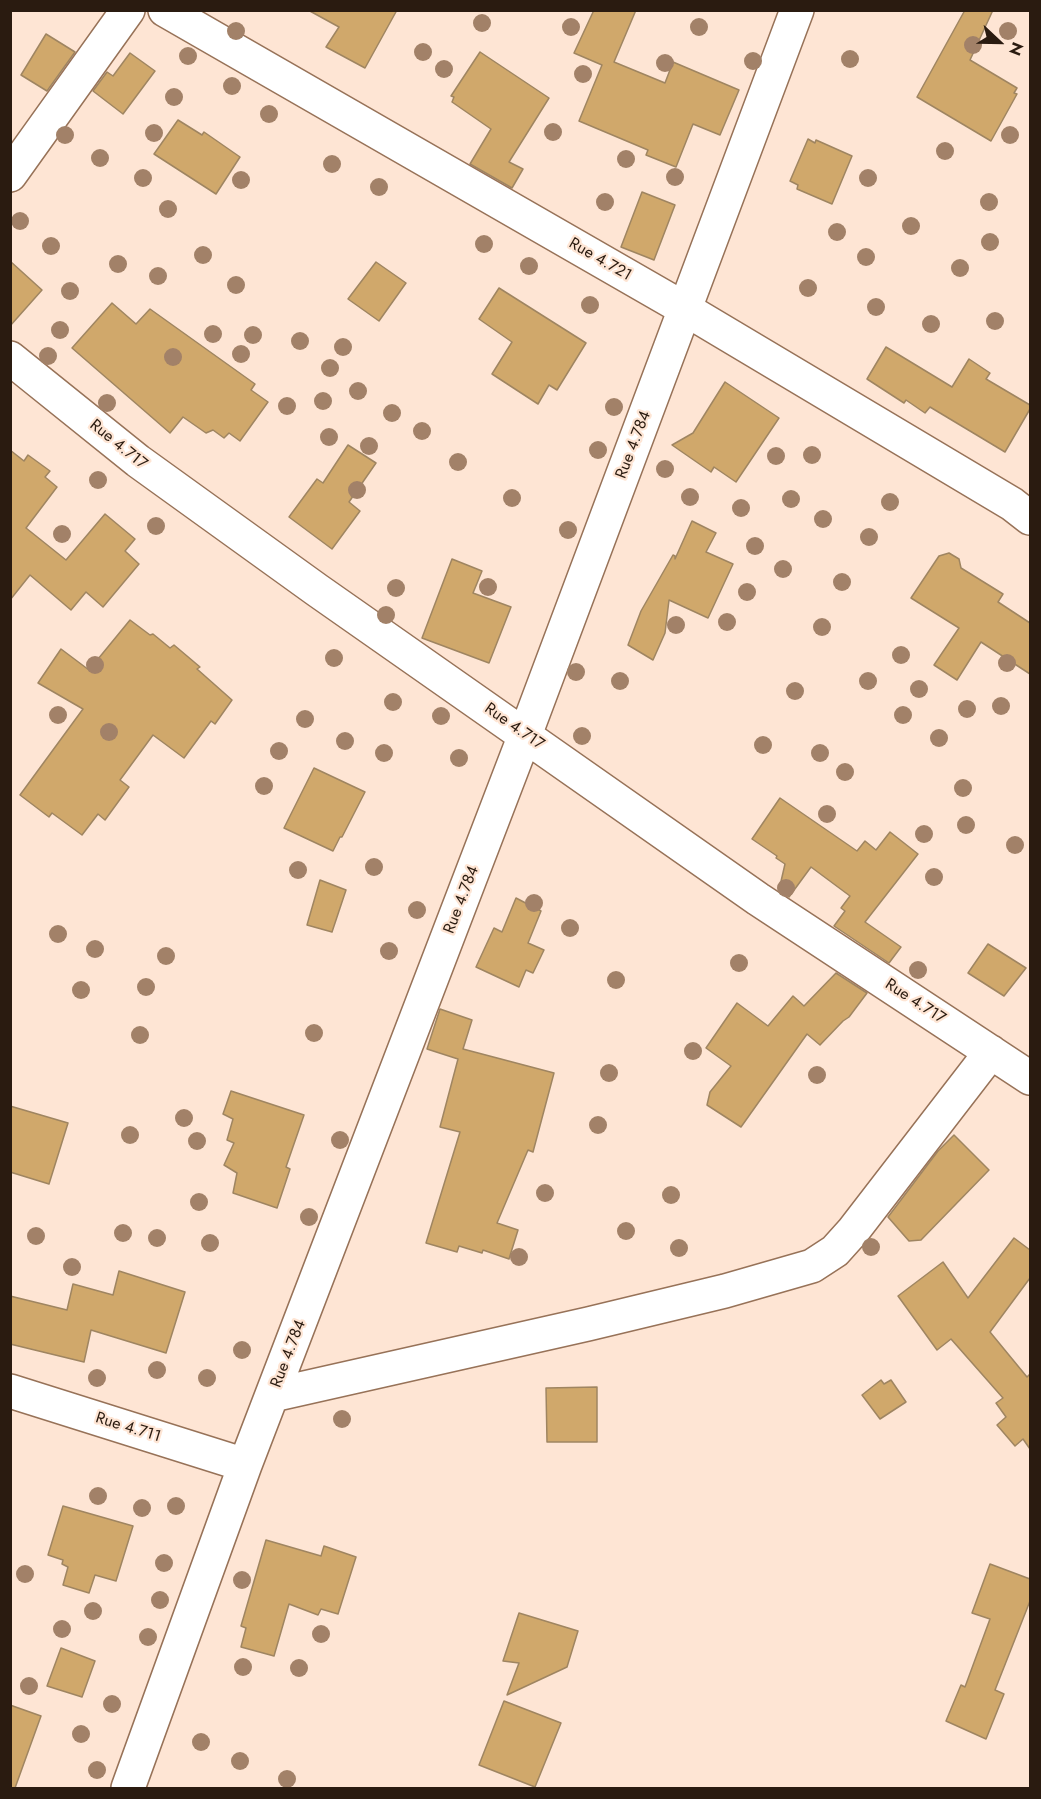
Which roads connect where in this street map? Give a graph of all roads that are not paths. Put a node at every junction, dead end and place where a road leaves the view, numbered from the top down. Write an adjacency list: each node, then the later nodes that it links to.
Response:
1 (128, 10): 4 (street)
2 (165, 10): 5 (street, Rue 4.721)
3 (797, 10): 5 (street, Rue 4.784)
4 (10, 175)
5 (685, 309): 7 (street, Rue 4.721); 8 (street, Rue 4.784)
6 (10, 358): 8 (street, Rue 4.717)
7 (1030, 518)
8 (525, 735): 9 (street, Rue 4.717); 12 (street, Rue 4.784)
9 (991, 1052): 10 (street, Rue 4.717); 12 (street)
10 (1030, 1078)
11 (10, 1391): 13 (street, Rue 4.711)
12 (273, 1395): 13 (street, Rue 4.784)
13 (245, 1465): 14 (street, Rue 4.784)
14 (128, 1788)

